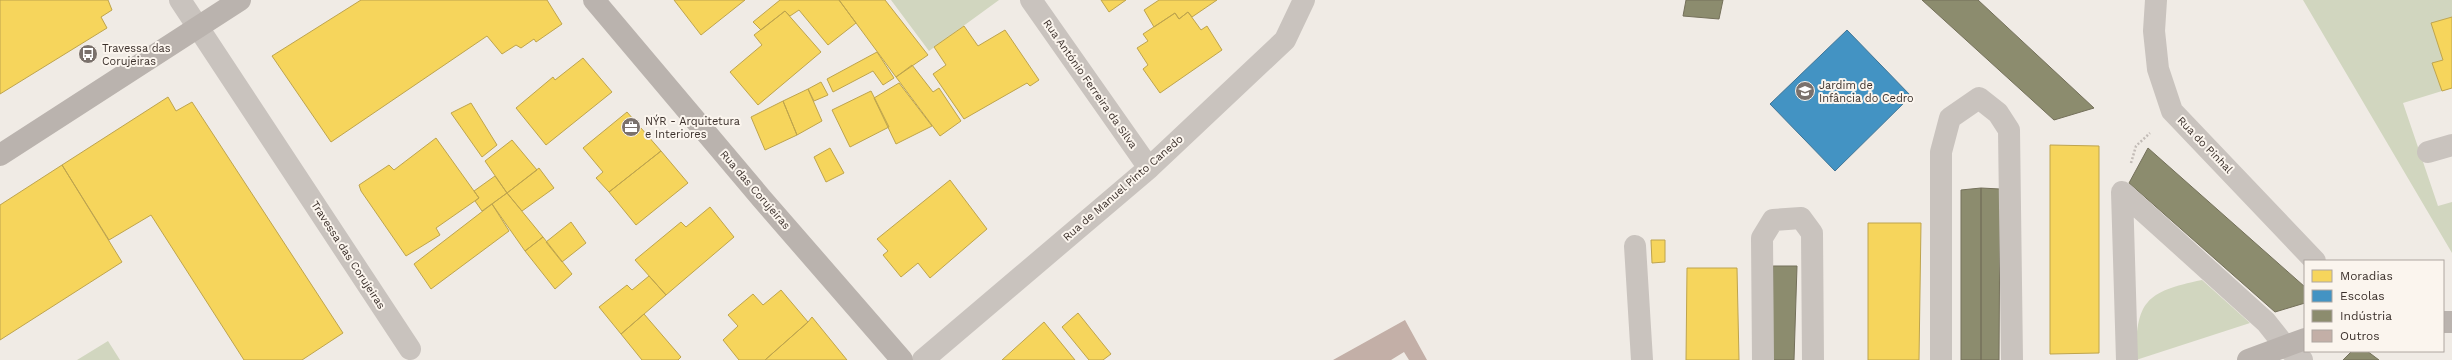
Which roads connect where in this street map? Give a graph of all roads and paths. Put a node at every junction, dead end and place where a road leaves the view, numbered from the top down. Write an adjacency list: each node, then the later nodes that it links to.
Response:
1 (180, 0): 7 (street, Travessa das Corujeiras)
2 (240, 0): 7 (street)
3 (594, 0): 18 (street, Rua das Corujeiras)
4 (1031, 0): 12 (street, Rua António Ferreira da Silva)
5 (1304, 0): 12 (street, Rua de Manuel Pinto Canedo)
6 (2156, 0): 8 (street, Rua do Pinhal)
7 (198, 26): 11 (street); 17 (street, Travessa das Corujeiras)
8 (2172, 111): 13 (path); 15 (street, Rua do Pinhal)
9 (2452, 144): 10 (street)
10 (2428, 152)
11 (0, 155)
12 (1149, 168): 19 (street, Rua de Manuel Pinto Canedo)
13 (2122, 192): 16 (street); 25 (street)
14 (1635, 246): 20 (street)
15 (2314, 260)
16 (2295, 342): 26 (street); 27 (street)
17 (410, 349)
18 (902, 360)
19 (923, 360)
20 (1642, 360)
21 (1763, 360): 22 (street)
22 (1813, 360)
23 (1941, 360): 24 (street)
24 (2012, 360)
25 (2127, 360)
26 (2248, 360)
27 (2302, 360)

